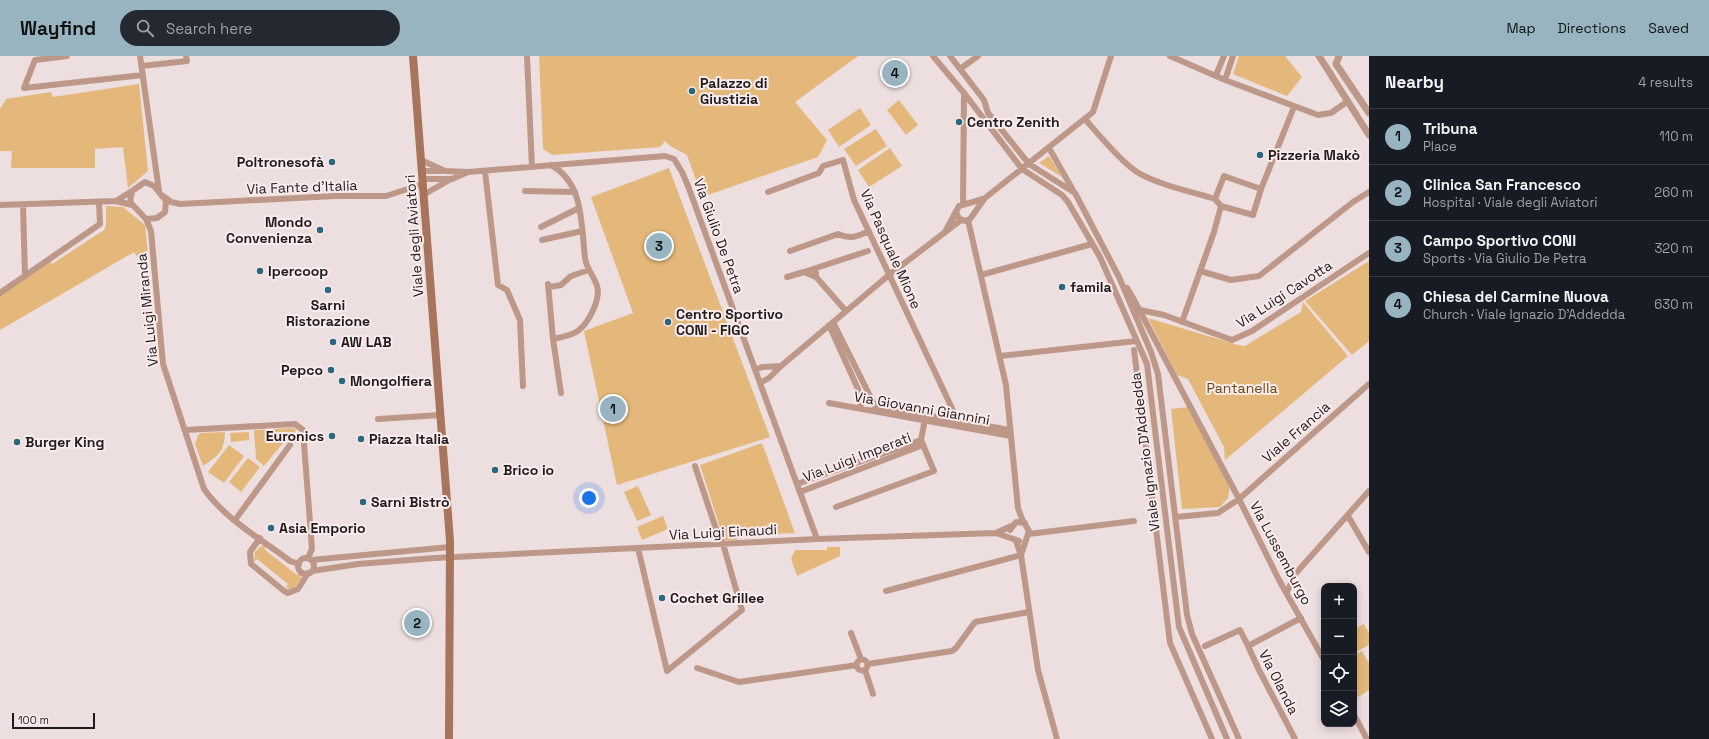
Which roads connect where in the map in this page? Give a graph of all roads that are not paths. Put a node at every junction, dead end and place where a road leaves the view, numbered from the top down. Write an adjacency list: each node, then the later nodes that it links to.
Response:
1 (67, 56): 19 (street)
2 (140, 56): 16 (street)
3 (186, 56): 16 (street)
4 (413, 56): 29 (main road, Viale degli Aviatori)
5 (526, 56): 32 (street)
6 (933, 56): 22 (street, Viale Ignazio D'Addedda)
7 (950, 56): 17 (street)
8 (978, 56): 17 (street)
9 (1111, 56): 26 (street)
10 (1170, 56): 20 (street)
11 (1224, 56): 20 (street)
12 (1233, 56): 21 (street)
13 (1319, 56): 18 (street)
14 (1339, 56): 15 (street)
15 (1336, 64): 18 (street); 25 (street)
16 (142, 66): 19 (street)
17 (960, 70): 30 (street)
18 (1327, 70): 23 (street)
19 (143, 74): 33 (street)
20 (1216, 75): 21 (street)
21 (1225, 80): 24 (street)
22 (964, 93): 34 (street, Viale Ignazio D'Addedda); 55 (street)
23 (1348, 101): 24 (street); 27 (street)
24 (1294, 107): 41 (street)
25 (1369, 113)
26 (1085, 119): 28 (street); 51 (street)
27 (1369, 135)
28 (1049, 148): 30 (street); 47 (street, Viale Ignazio D'Addedda)
29 (421, 160): 35 (street); 38 (main road, Viale degli Aviatori)
30 (1029, 164): 34 (street); 47 (street)
31 (551, 165): 32 (street, Via Giulio De Petra); 44 (street); 98 (street, Via Giulio De Petra)
32 (532, 166): 36 (street, Via Giulio De Petra)
33 (155, 170): 40 (street); 48 (street)
34 (1022, 170): 50 (street); 74 (street, Viale Ignazio D'Addedda)
35 (445, 171): 37 (street); 38 (street)
36 (485, 171): 37 (street, Via Giulio De Petra); 101 (street)
37 (468, 172): 39 (street)
38 (422, 178): 39 (street); 49 (main road, Viale degli Aviatori); 54 (street, Via Fante d'Italia)
39 (452, 179): 49 (street)
40 (145, 182): 42 (street); 48 (street)
41 (1261, 189): 51 (street); 59 (street)
42 (132, 191): 52 (street); 57 (street)
43 (525, 191): 44 (street)
44 (575, 192): 60 (street)
45 (768, 192): 71 (street, Via Pasquale Mione)
46 (1369, 192): 80 (street)
47 (1075, 193): 87 (street, Viale Ignazio D'Addedda)
48 (161, 194): 54 (street, Via Fante d'Italia); 62 (street)
49 (423, 195): 105 (main road, Viale degli Aviatori)
50 (985, 198): 55 (street); 63 (street)
51 (1215, 199): 59 (street)
52 (116, 201): 53 (street); 57 (street)
53 (99, 202): 56 (street); 84 (street)
54 (180, 204): 62 (street, Via Fante d'Italia)
55 (965, 204): 61 (street); 63 (street)
56 (23, 205): 58 (street); 84 (street)
57 (132, 205): 64 (street)
58 (0, 206)
59 (1221, 206): 80 (street)
60 (579, 208): 68 (street); 70 (street)
61 (956, 211): 66 (street); 72 (street)
62 (165, 212): 65 (street)
63 (973, 214): 67 (street)
64 (146, 218): 65 (street); 69 (street, Via Luigi Miranda)
65 (157, 218): 69 (street)
66 (961, 220): 67 (street); 72 (street)
67 (968, 220): 83 (street)
68 (541, 227)
69 (150, 231): 109 (street, Via Luigi Miranda)
70 (582, 231): 73 (street); 79 (street)
71 (869, 231): 75 (street); 82 (street, Via Pasquale Mione)
72 (944, 234): 82 (street)
73 (542, 240)
74 (1092, 244): 83 (street); 94 (street, Viale Ignazio D'Addedda)
75 (790, 251)
76 (868, 251): 78 (street)
77 (1369, 253): 91 (street, Via Luigi Cavotta)
78 (817, 268): 81 (street); 86 (street)
79 (589, 270): 93 (street); 93 (street)
80 (1200, 271): 91 (street)
81 (804, 272): 85 (street); 86 (street)
82 (890, 275): 90 (street); 108 (street, Via Pasquale Mione)
83 (981, 275): 96 (street)
84 (24, 276): 88 (street)
85 (787, 277)
86 (816, 277): 90 (street)
87 (1119, 277): 89 (street, Via Lussemburgo); 121 (street, Viale Ignazio D'Addedda)
88 (0, 293)
89 (1140, 310): 91 (street, Via Luigi Cavotta); 118 (street, Via Lussemburgo)
90 (846, 311): 92 (street)
91 (1182, 322)
92 (831, 323): 97 (street); 104 (street); 106 (street, Via Giovanni Giannini)
93 (553, 339): 102 (street)
94 (1136, 341): 96 (street); 122 (street, Viale Ignazio D'Addedda)
95 (1134, 350): 164 (street, Viale Ignazio D'Addedda)
96 (1000, 356): 110 (street)
97 (781, 366): 98 (street); 99 (street)
98 (755, 370): 99 (street, Via Giulio De Petra)
99 (760, 383): 114 (street, Via Giulio De Petra)
100 (1369, 384): 118 (street, Viale Francia)
101 (523, 386)
102 (561, 393)
103 (829, 403): 104 (street, Via Giovanni Giannini)
104 (861, 409): 106 (street, Via Giovanni Giannini)
105 (441, 415): 107 (street); 133 (main road, Viale degli Aviatori)
106 (925, 418): 108 (street, Via Giovanni Giannini); 110 (street, Via Giovanni Giannini); 111 (street)
107 (378, 419)
108 (958, 420): 110 (street, Via Giovanni Giannini)
109 (185, 430): 123 (street, Via Luigi Miranda); 140 (street)
110 (1010, 433): 117 (street)
111 (922, 442): 114 (street, Via Luigi Imperati); 116 (street, Via Luigi Imperati); 119 (street)
112 (290, 445): 123 (street)
113 (695, 466): 132 (street)
114 (797, 484): 116 (street, Via Giulio De Petra)
115 (1369, 491): 120 (street)
116 (800, 492): 130 (street, Via Giulio De Petra)
117 (1017, 499): 125 (street); 126 (street)
118 (1239, 499): 121 (street, Viale Francia); 146 (street, Via Lussemburgo)
119 (836, 507)
120 (1348, 516): 135 (street); 146 (street)
121 (1176, 517): 122 (street, Viale Francia); 158 (street, Viale Ignazio D'Addedda)
122 (1165, 518): 160 (street, Viale Ignazio D'Addedda)
123 (235, 520): 129 (street, Via Luigi Miranda)
124 (1134, 521): 128 (street)
125 (1026, 523): 126 (street); 128 (street)
126 (1012, 525): 127 (street, Via Luigi Einaudi); 131 (street)
127 (996, 532): 130 (street, Via Luigi Einaudi); 131 (street, Via Luigi Einaudi)
128 (1028, 536): 131 (street); 137 (street)
129 (260, 538): 142 (street, Via Luigi Miranda); 144 (street)
130 (817, 539): 132 (street, Via Luigi Einaudi)
131 (1015, 540): 137 (street)
132 (723, 544): 134 (street, Via Luigi Einaudi); 134 (street)
133 (450, 547): 136 (street); 139 (main road, Viale degli Aviatori)
134 (638, 548): 139 (street, Via Luigi Einaudi)
135 (1369, 552)
136 (388, 553): 138 (street); 141 (street)
137 (1021, 555): 145 (street); 147 (street)
138 (330, 558): 140 (street); 143 (street)
139 (450, 558): 141 (street); 162 (main road, Viale degli Aviatori)
140 (309, 559): 142 (street); 144 (street)
141 (389, 562): 143 (street)
142 (299, 564): 144 (street)
143 (332, 567): 144 (street)
144 (310, 572)
145 (886, 592)
146 (1287, 592): 148 (street, Via Lussemburgo)
147 (1028, 612): 154 (street); 163 (street)
148 (1301, 618): 151 (street, Via Olanda); 152 (street, Via Lussemburgo)
149 (851, 633): 153 (street)
150 (1205, 646): 151 (street)
151 (1248, 646): 167 (street, Via Olanda)
152 (1321, 655)
153 (861, 659): 154 (street); 155 (street)
154 (868, 664): 157 (street)
155 (857, 665): 156 (street); 157 (street)
156 (696, 668)
157 (865, 670): 159 (street)
158 (1218, 693): 160 (street); 166 (street, Viale Ignazio D'Addedda)
159 (873, 694)
160 (1209, 697): 165 (street, Viale Ignazio D'Addedda)
161 (1357, 721): 168 (street)
162 (449, 739)
163 (1057, 739)
164 (1212, 739)
165 (1227, 739)
166 (1239, 739)
167 (1295, 739)
168 (1367, 739)

